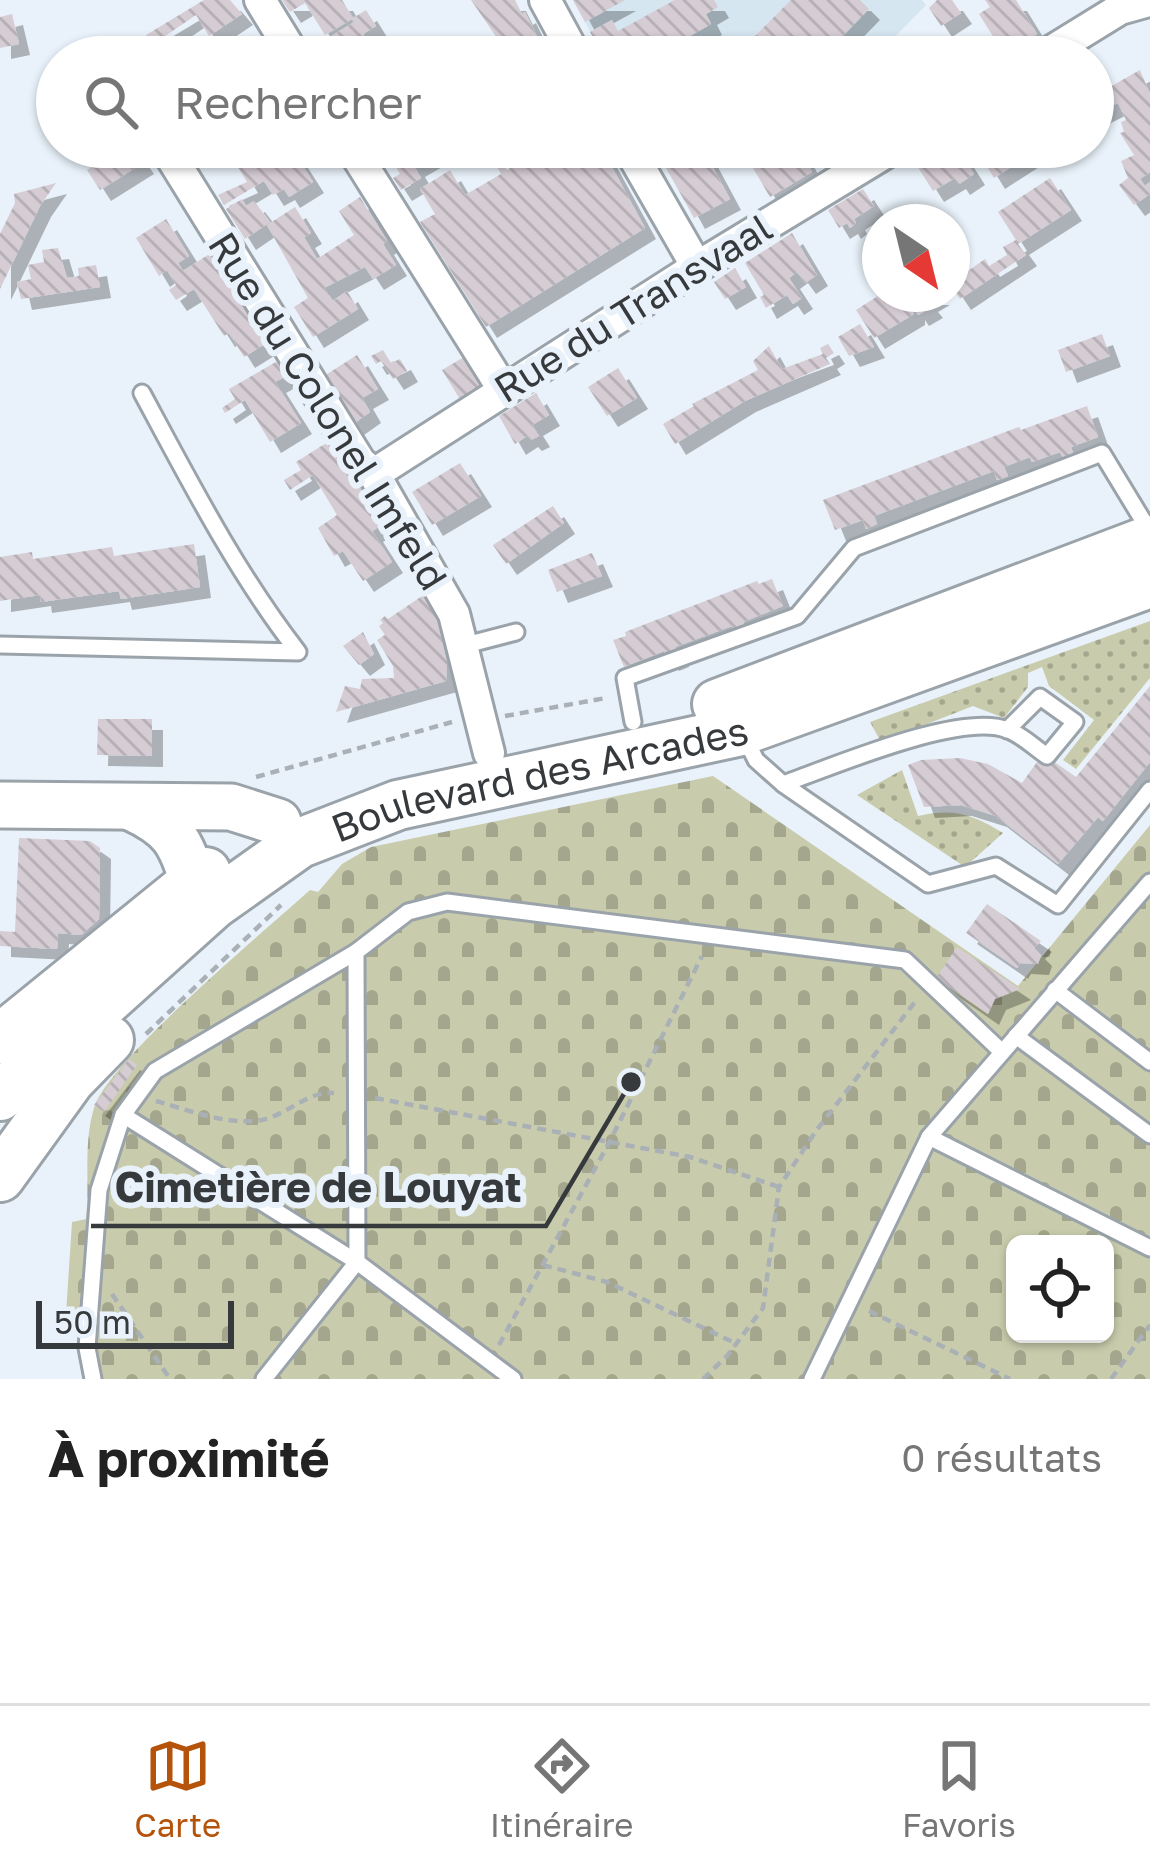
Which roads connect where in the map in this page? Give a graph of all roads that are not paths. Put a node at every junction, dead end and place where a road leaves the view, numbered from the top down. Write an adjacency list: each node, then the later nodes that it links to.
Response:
1 (260, 0): 4 (street)
2 (544, 0): 5 (street)
3 (1146, 6): 6 (street)
4 (281, 36)
5 (564, 36)
6 (1076, 36)
7 (178, 168): 14 (street, Rue du Colonel Imfeld)
8 (364, 168): 12 (street)
9 (640, 168): 11 (street)
10 (860, 168): 11 (street, Rue du Transvaal)
11 (697, 267): 12 (street, Rue du Transvaal)
12 (503, 389): 14 (street, Rue du Transvaal)
13 (142, 393): 18 (lane)
14 (374, 473): 19 (street, Rue du Colonel Imfeld)
15 (1150, 536): 20 (main road, Boulevard des Arcades); 20 (lane)
16 (1150, 583): 22 (main road, Boulevard des Arcades)
17 (516, 632): 19 (lane)
18 (0, 645)
19 (462, 646): 23 (street, Rue du Colonel Imfeld)
20 (630, 708): 23 (main road, Boulevard des Arcades)
21 (1007, 730): 24 (lane)
22 (742, 731): 24 (lane); 28 (main road, Boulevard des Arcades)
23 (485, 736): 28 (main road, Boulevard des Arcades)
24 (783, 784): 25 (lane)
25 (1150, 790)
26 (0, 805): 27 (street, Boulevard des Arcades)
27 (134, 808): 28 (street, Boulevard des Arcades); 29 (street)
28 (289, 832): 29 (main road, Boulevard des Arcades); 37 (main road, Boulevard des Arcades); 41 (main road)
29 (193, 882): 34 (main road, Boulevard des Arcades)
30 (1150, 882): 32 (lane)
31 (356, 952): 35 (lane); 38 (lane); 43 (lane)
32 (1055, 990): 33 (lane); 36 (lane)
33 (1016, 1036): 35 (lane); 39 (lane)
34 (0, 1039)
35 (1003, 1052): 40 (lane)
36 (1150, 1062)
37 (0, 1096)
38 (123, 1115): 43 (lane); 44 (lane)
39 (1150, 1135)
40 (929, 1137): 42 (lane); 47 (lane)
41 (0, 1177)
42 (1150, 1248)
43 (357, 1262): 45 (lane); 46 (lane)
44 (93, 1379)
45 (264, 1379)
46 (513, 1379)
47 (812, 1379)

